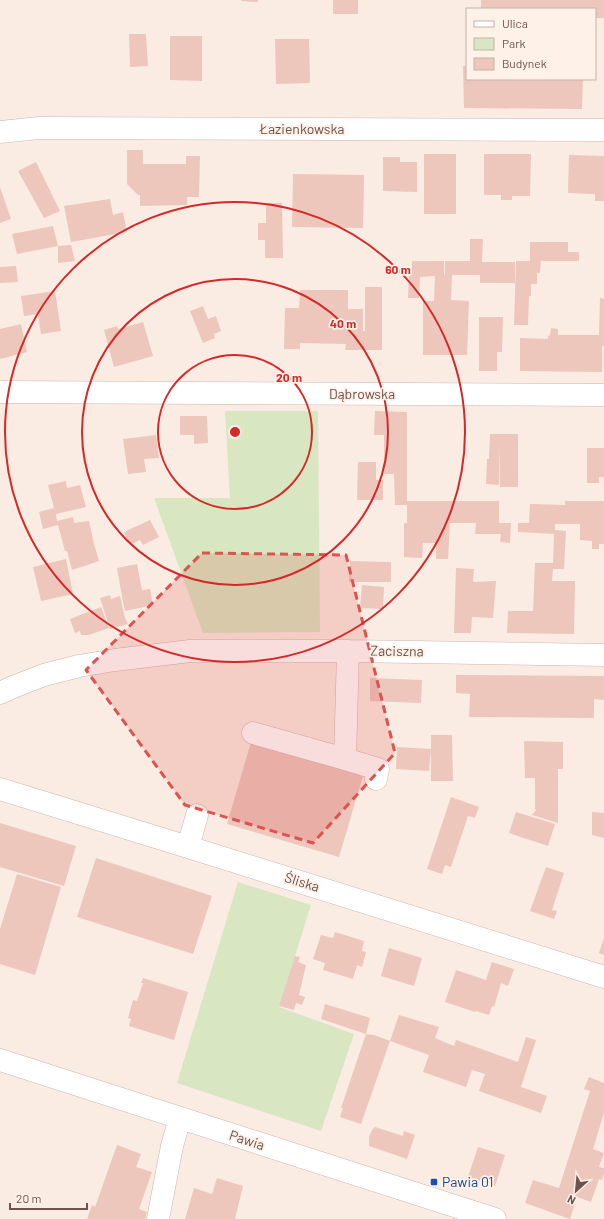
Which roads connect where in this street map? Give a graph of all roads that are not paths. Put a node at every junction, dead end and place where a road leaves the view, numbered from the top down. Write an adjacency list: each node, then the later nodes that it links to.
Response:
1 (604, 130): 2 (street, Łazienkowska)
2 (0, 132)
3 (0, 392): 4 (street, Dąbrowska)
4 (604, 395)
5 (348, 651): 6 (street, Zaciszna); 7 (street, Zaciszna); 9 (street)
6 (604, 655)
7 (0, 693)
8 (253, 733): 9 (street)
9 (345, 759): 10 (street)
10 (376, 779)
11 (0, 790): 13 (street, Śliska)
12 (197, 815): 13 (street)
13 (188, 847): 14 (street, Śliska)
14 (604, 976)
15 (0, 1060): 16 (street, Pawia)
16 (180, 1118): 17 (street); 18 (street, Pawia)
17 (158, 1219)
18 (495, 1219)

